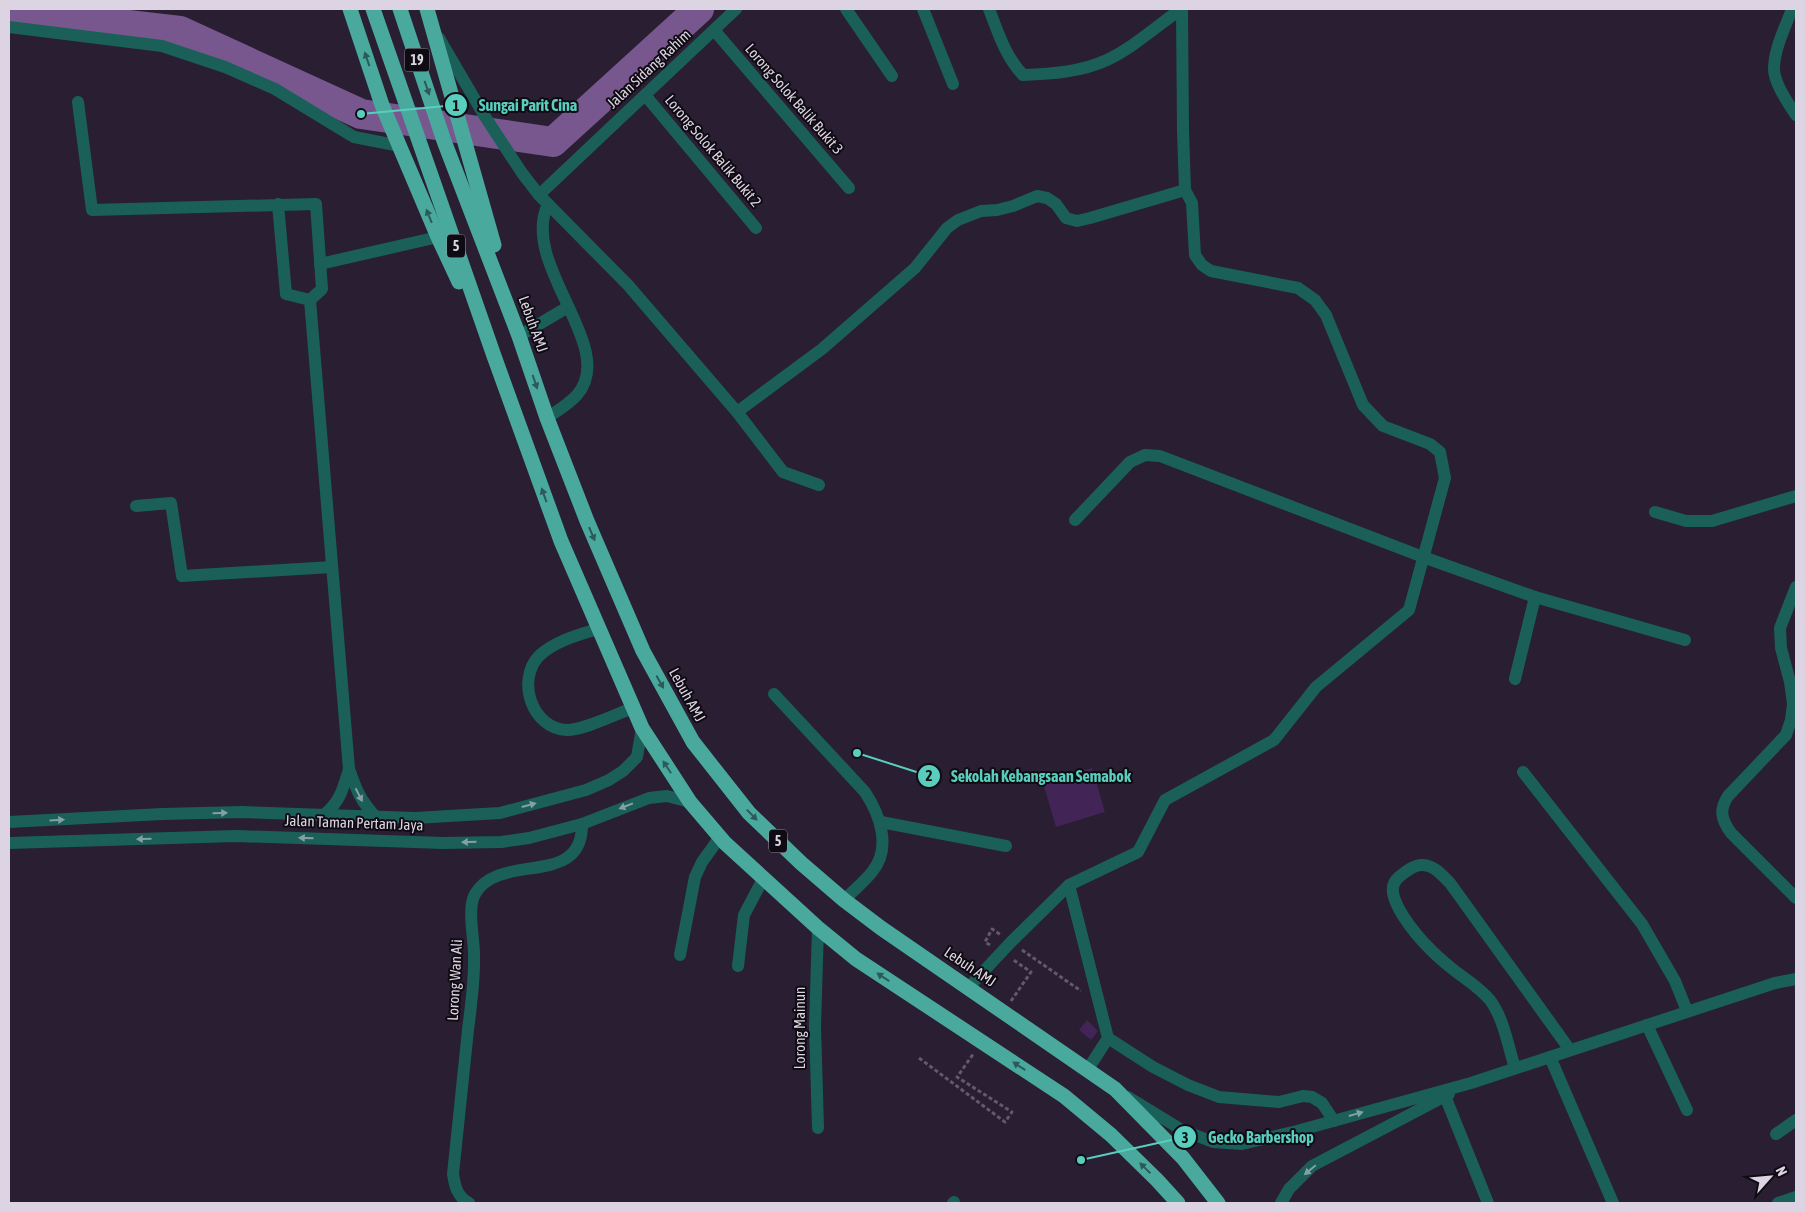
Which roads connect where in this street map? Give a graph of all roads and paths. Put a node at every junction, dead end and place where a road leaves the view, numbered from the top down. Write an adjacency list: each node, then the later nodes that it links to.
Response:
1 (350, 9): 21 (highway, one-way to 1)
2 (373, 9): 19 (highway, 19)
3 (400, 9): 20 (highway, Lebuh AMJ / 19, one-way to 20)
4 (427, 9): 11 (highway)
5 (736, 9): 13 (street, Jalan Sidang Rahim)
6 (846, 9): 14 (street)
7 (922, 9): 15 (street)
8 (989, 9): 9 (street)
9 (1181, 9): 23 (street)
10 (1792, 9): 18 (street)
11 (432, 26): 24 (street); 31 (highway)
12 (9, 27): 21 (street)
13 (714, 30): 16 (street, Jalan Sidang Rahim); 22 (street, Lorong Solok Balik Bukit 3)
14 (892, 76)
15 (953, 84)
16 (645, 95): 24 (street, Jalan Sidang Rahim); 26 (street, Lorong Solok Balik Bukit 2)
17 (78, 102): 25 (street)
18 (1796, 116)
19 (418, 137): 32 (highway, 5)
20 (444, 141): 31 (highway, Lebuh AMJ / 5)
21 (400, 146): 27 (highway, one-way to 21)
22 (849, 188)
23 (1185, 190): 33 (street); 40 (street)
24 (543, 199): 30 (street); 33 (street)
25 (278, 204): 28 (street); 29 (street)
26 (756, 228)
27 (438, 237): 28 (street); 32 (highway)
28 (320, 264): 29 (street)
29 (310, 300): 41 (street)
30 (568, 307): 31 (street); 34 (street)
31 (519, 336): 34 (highway, Lebuh AMJ / 5, one-way to 34)
32 (494, 356): 44 (highway, 5, one-way to 32)
33 (737, 412): 35 (street)
34 (547, 418): 65 (highway, Lebuh AMJ / 5, one-way to 65)
35 (819, 485)
36 (1796, 496): 38 (street)
37 (136, 506): 41 (street)
38 (1655, 512)
39 (1075, 520): 40 (street)
40 (1423, 557): 43 (street); 63 (street)
41 (332, 567): 51 (street)
42 (1796, 586): 50 (street)
43 (1535, 597): 45 (street); 46 (street)
44 (598, 629): 48 (highway, 5); 48 (street)
45 (1685, 640)
46 (1515, 679)
47 (774, 694): 57 (street)
48 (633, 708): 49 (highway, 5)
49 (642, 728): 53 (highway, 5, one-way to 49); 55 (street, Jalan Taman Pertam Jaya, one-way to 49)
50 (1791, 733): 64 (street)
51 (349, 769): 54 (street); 55 (street, one-way to 55)
52 (1524, 772): 74 (street)
53 (690, 802): 58 (street, Jalan Taman Pertam Jaya, one-way to 58); 59 (highway, 5)
54 (324, 815): 55 (street, Jalan Taman Pertam Jaya); 56 (street, Jalan Taman Pertam Jaya, one-way to 54)
55 (376, 817)
56 (9, 822)
57 (881, 822): 61 (street); 65 (street)
58 (582, 824): 60 (street, Jalan Taman Pertam Jaya, one-way to 60); 92 (street, Lorong Wan Ali)
59 (720, 837): 62 (highway, 5); 69 (street)
60 (9, 843)
61 (1006, 846)
62 (763, 879): 66 (highway, 5); 70 (street)
63 (1069, 885): 68 (street); 76 (street)
64 (1796, 898)
65 (844, 900): 72 (highway, Lebuh AMJ / 5)
66 (818, 928): 89 (street, Lorong Mainun); 93 (highway, 5, one-way to 66)
67 (992, 929): 68 (path)
68 (1011, 942): 72 (street); 73 (path)
69 (680, 955)
70 (738, 966)
71 (1796, 979): 74 (street)
72 (968, 988): 81 (highway, Lebuh AMJ / 5)
73 (1085, 994)
74 (1687, 1011): 75 (street)
75 (1647, 1025): 77 (street); 86 (street)
76 (1108, 1038): 81 (street); 88 (street)
77 (1570, 1050): 78 (street); 80 (street)
78 (1550, 1056): 80 (street); 97 (street)
79 (919, 1058): 82 (path)
80 (1515, 1068): 83 (street)
81 (1088, 1069): 84 (highway, Lebuh AMJ / 5)
82 (957, 1077)
83 (1471, 1082): 85 (street); 88 (street, one-way to 83)
84 (1115, 1089): 88 (street); 94 (highway, Lebuh AMJ / 5)
85 (1445, 1096): 95 (street, one-way to 95); 96 (street)
86 (1687, 1110)
87 (1796, 1120): 90 (street)
88 (1334, 1121)
89 (818, 1128)
90 (1776, 1134)
91 (1796, 1197): 98 (street)
92 (469, 1203)
93 (1178, 1203)
94 (1218, 1203)
95 (1281, 1203)
96 (1488, 1203)
97 (1613, 1203)
98 (1778, 1203)

